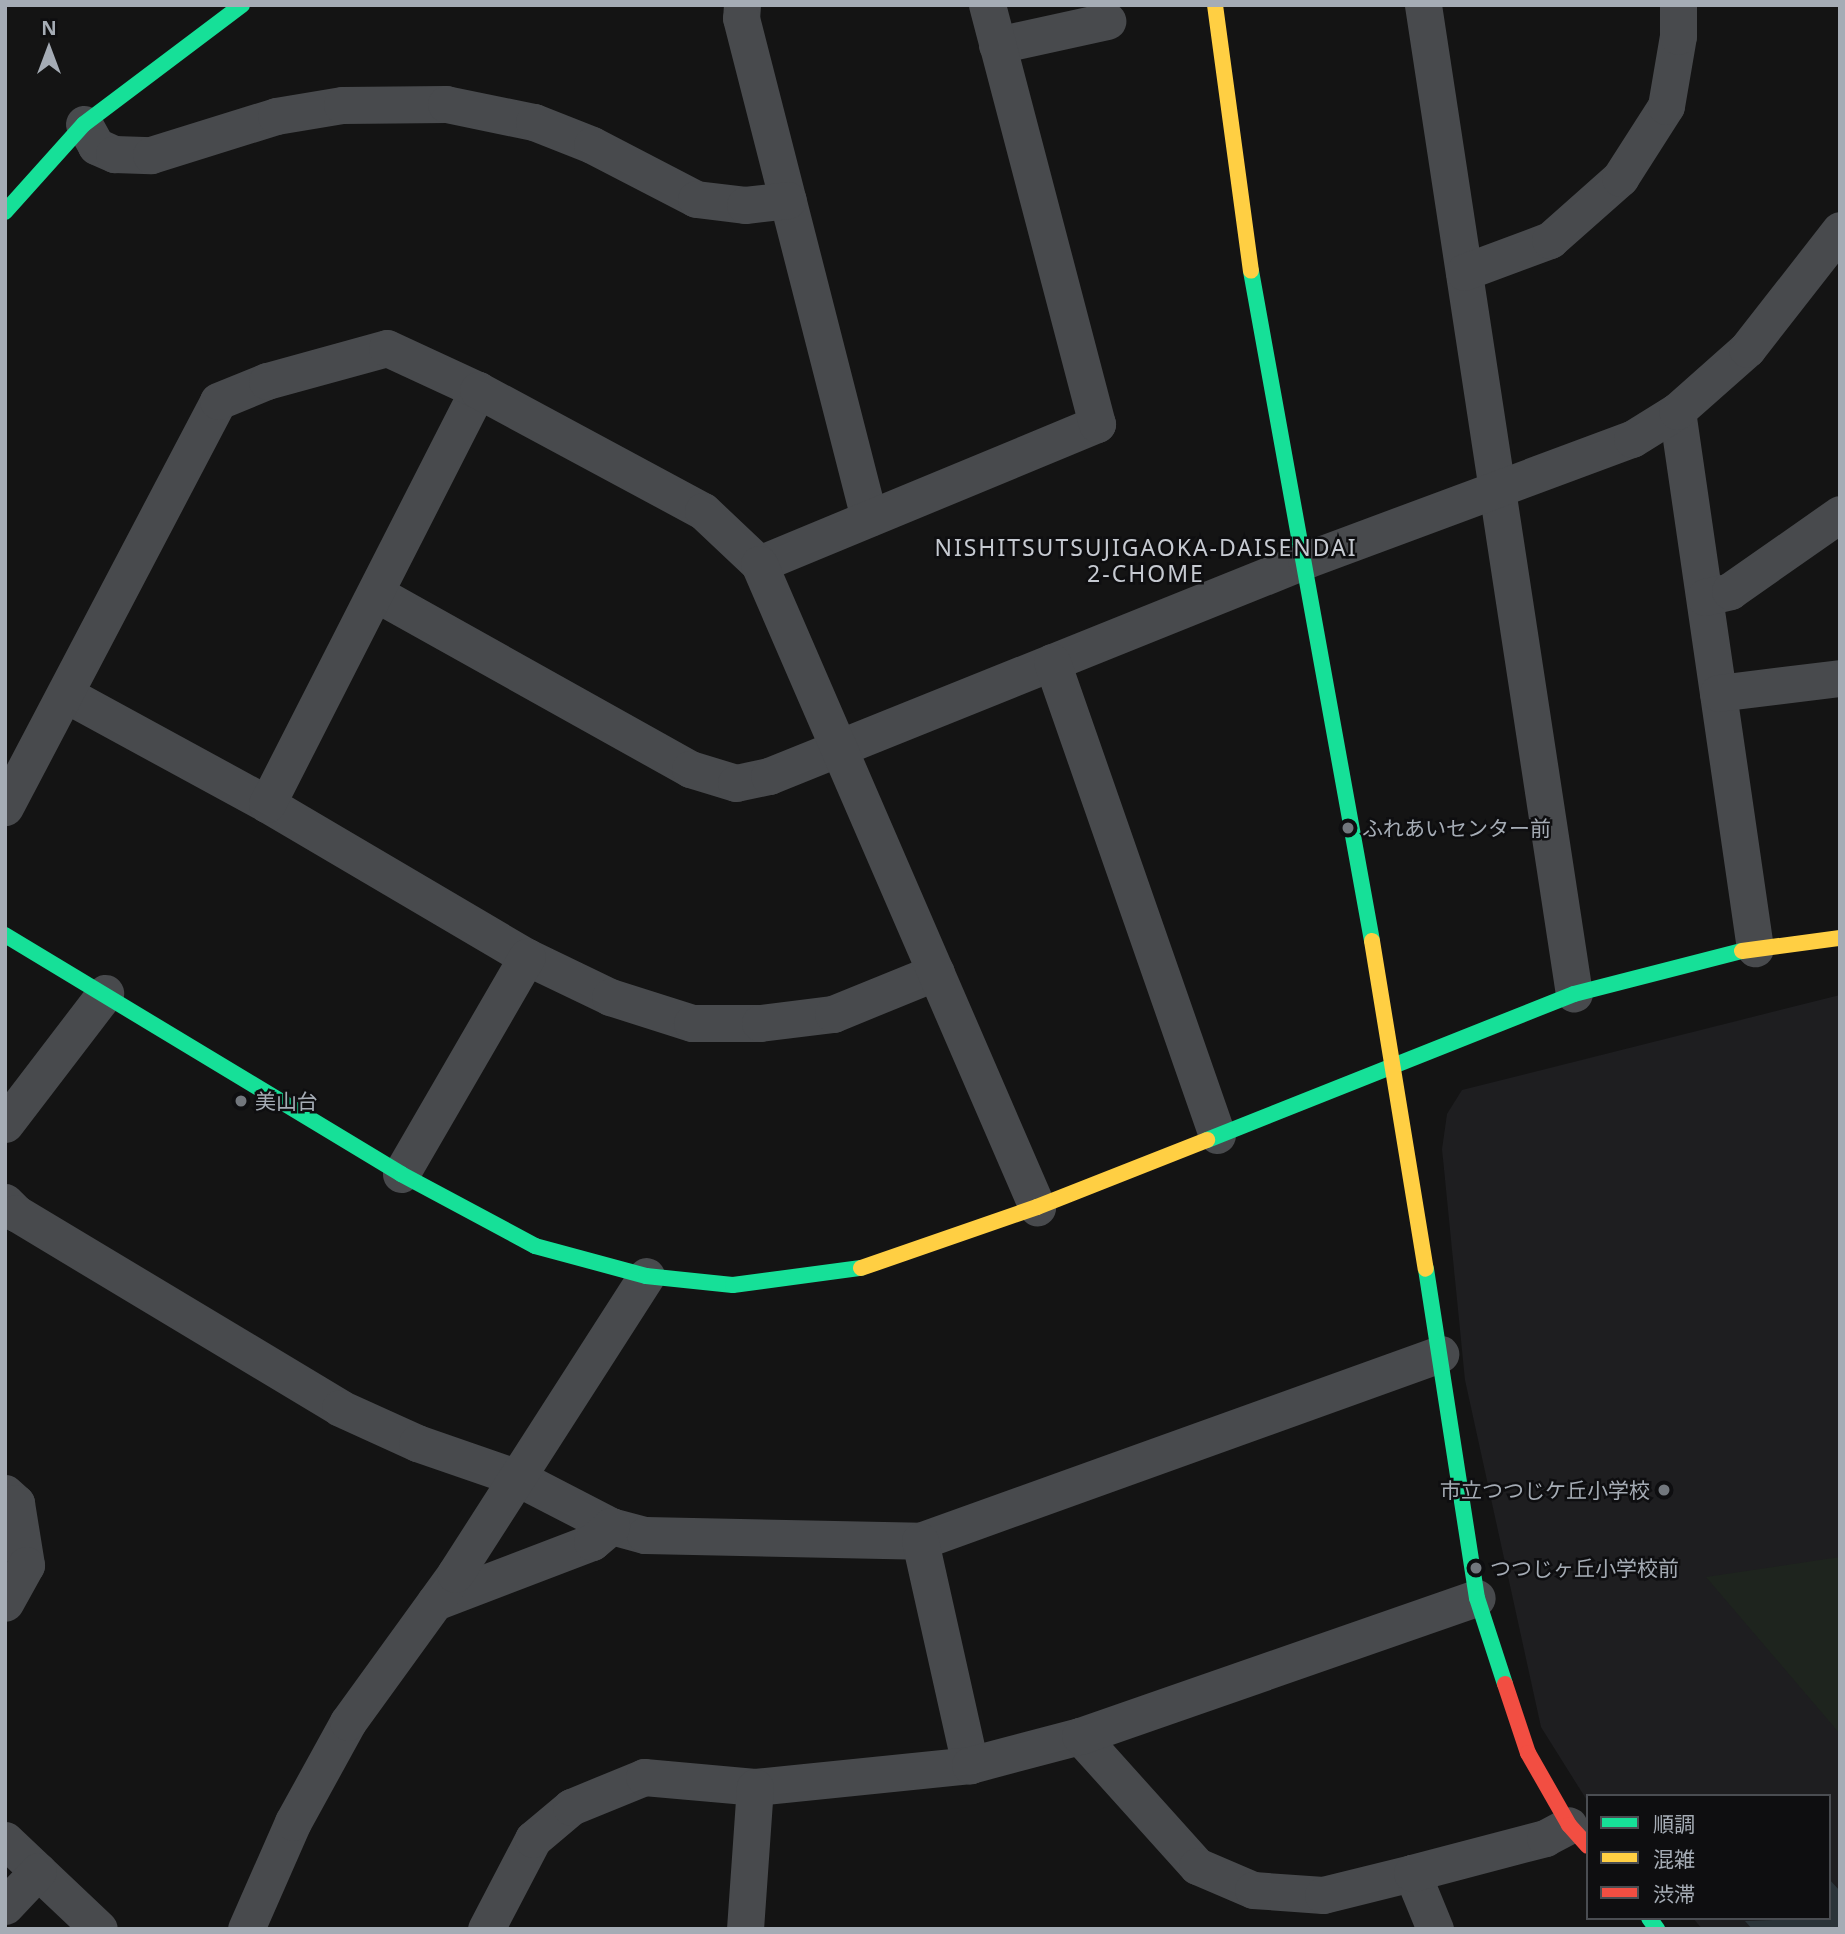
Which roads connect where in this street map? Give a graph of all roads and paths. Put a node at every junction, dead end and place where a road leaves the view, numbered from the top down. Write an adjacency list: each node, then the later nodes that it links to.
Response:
1 (242, 5): 9 (street)
2 (742, 5): 10 (street)
3 (987, 5): 8 (street)
4 (1215, 5): 19 (street)
5 (1423, 5): 13 (street)
6 (1678, 5): 13 (street)
7 (1107, 20): 8 (street)
8 (997, 45): 18 (street)
9 (84, 124): 10 (street); 11 (street)
10 (788, 200): 18 (street)
11 (7, 206)
12 (1840, 230): 15 (street)
13 (1464, 272): 16 (street)
14 (478, 390): 20 (street); 21 (street); 26 (street)
15 (1677, 411): 16 (street); 22 (street)
16 (1498, 493): 19 (street); 36 (street)
17 (1840, 514): 22 (street)
18 (869, 518): 20 (street)
19 (1306, 560): 23 (street); 37 (street)
20 (759, 564): 27 (street)
21 (377, 594): 27 (street); 28 (street)
22 (1705, 597): 25 (street)
23 (1052, 662): 27 (street); 39 (street)
24 (1840, 678): 25 (street)
25 (1718, 694): 32 (street)
26 (67, 695): 28 (street); 29 (street)
27 (839, 748): 34 (street)
28 (267, 804): 33 (street)
29 (5, 807)
30 (5, 935): 35 (street)
31 (1840, 939): 32 (street)
32 (1755, 948): 36 (street)
33 (527, 957): 34 (street); 40 (street)
34 (936, 972): 42 (street)
35 (105, 993): 38 (street); 40 (street)
36 (1574, 994): 37 (street)
37 (1394, 1065): 39 (street); 44 (street)
38 (5, 1124)
39 (1217, 1135): 42 (street)
40 (401, 1174): 43 (street)
41 (5, 1202): 45 (street)
42 (1037, 1207): 43 (street)
43 (646, 1276): 45 (street)
44 (1440, 1354): 48 (street); 49 (street)
45 (518, 1478): 47 (street); 50 (street)
46 (5, 1493): 51 (street)
47 (611, 1526): 48 (street); 50 (street)
48 (920, 1541): 53 (street)
49 (1477, 1598): 52 (street); 55 (street)
50 (435, 1602): 61 (street)
51 (5, 1603)
52 (1080, 1736): 53 (street); 58 (street)
53 (970, 1765): 54 (street)
54 (755, 1787): 62 (street); 63 (street)
55 (1579, 1836): 58 (street)
56 (5, 1840): 57 (street)
57 (38, 1871): 59 (street); 60 (street)
58 (1412, 1873): 64 (street)
59 (5, 1906)
60 (99, 1929)
61 (246, 1929)
62 (486, 1929)
63 (746, 1929)
64 (1435, 1929)

